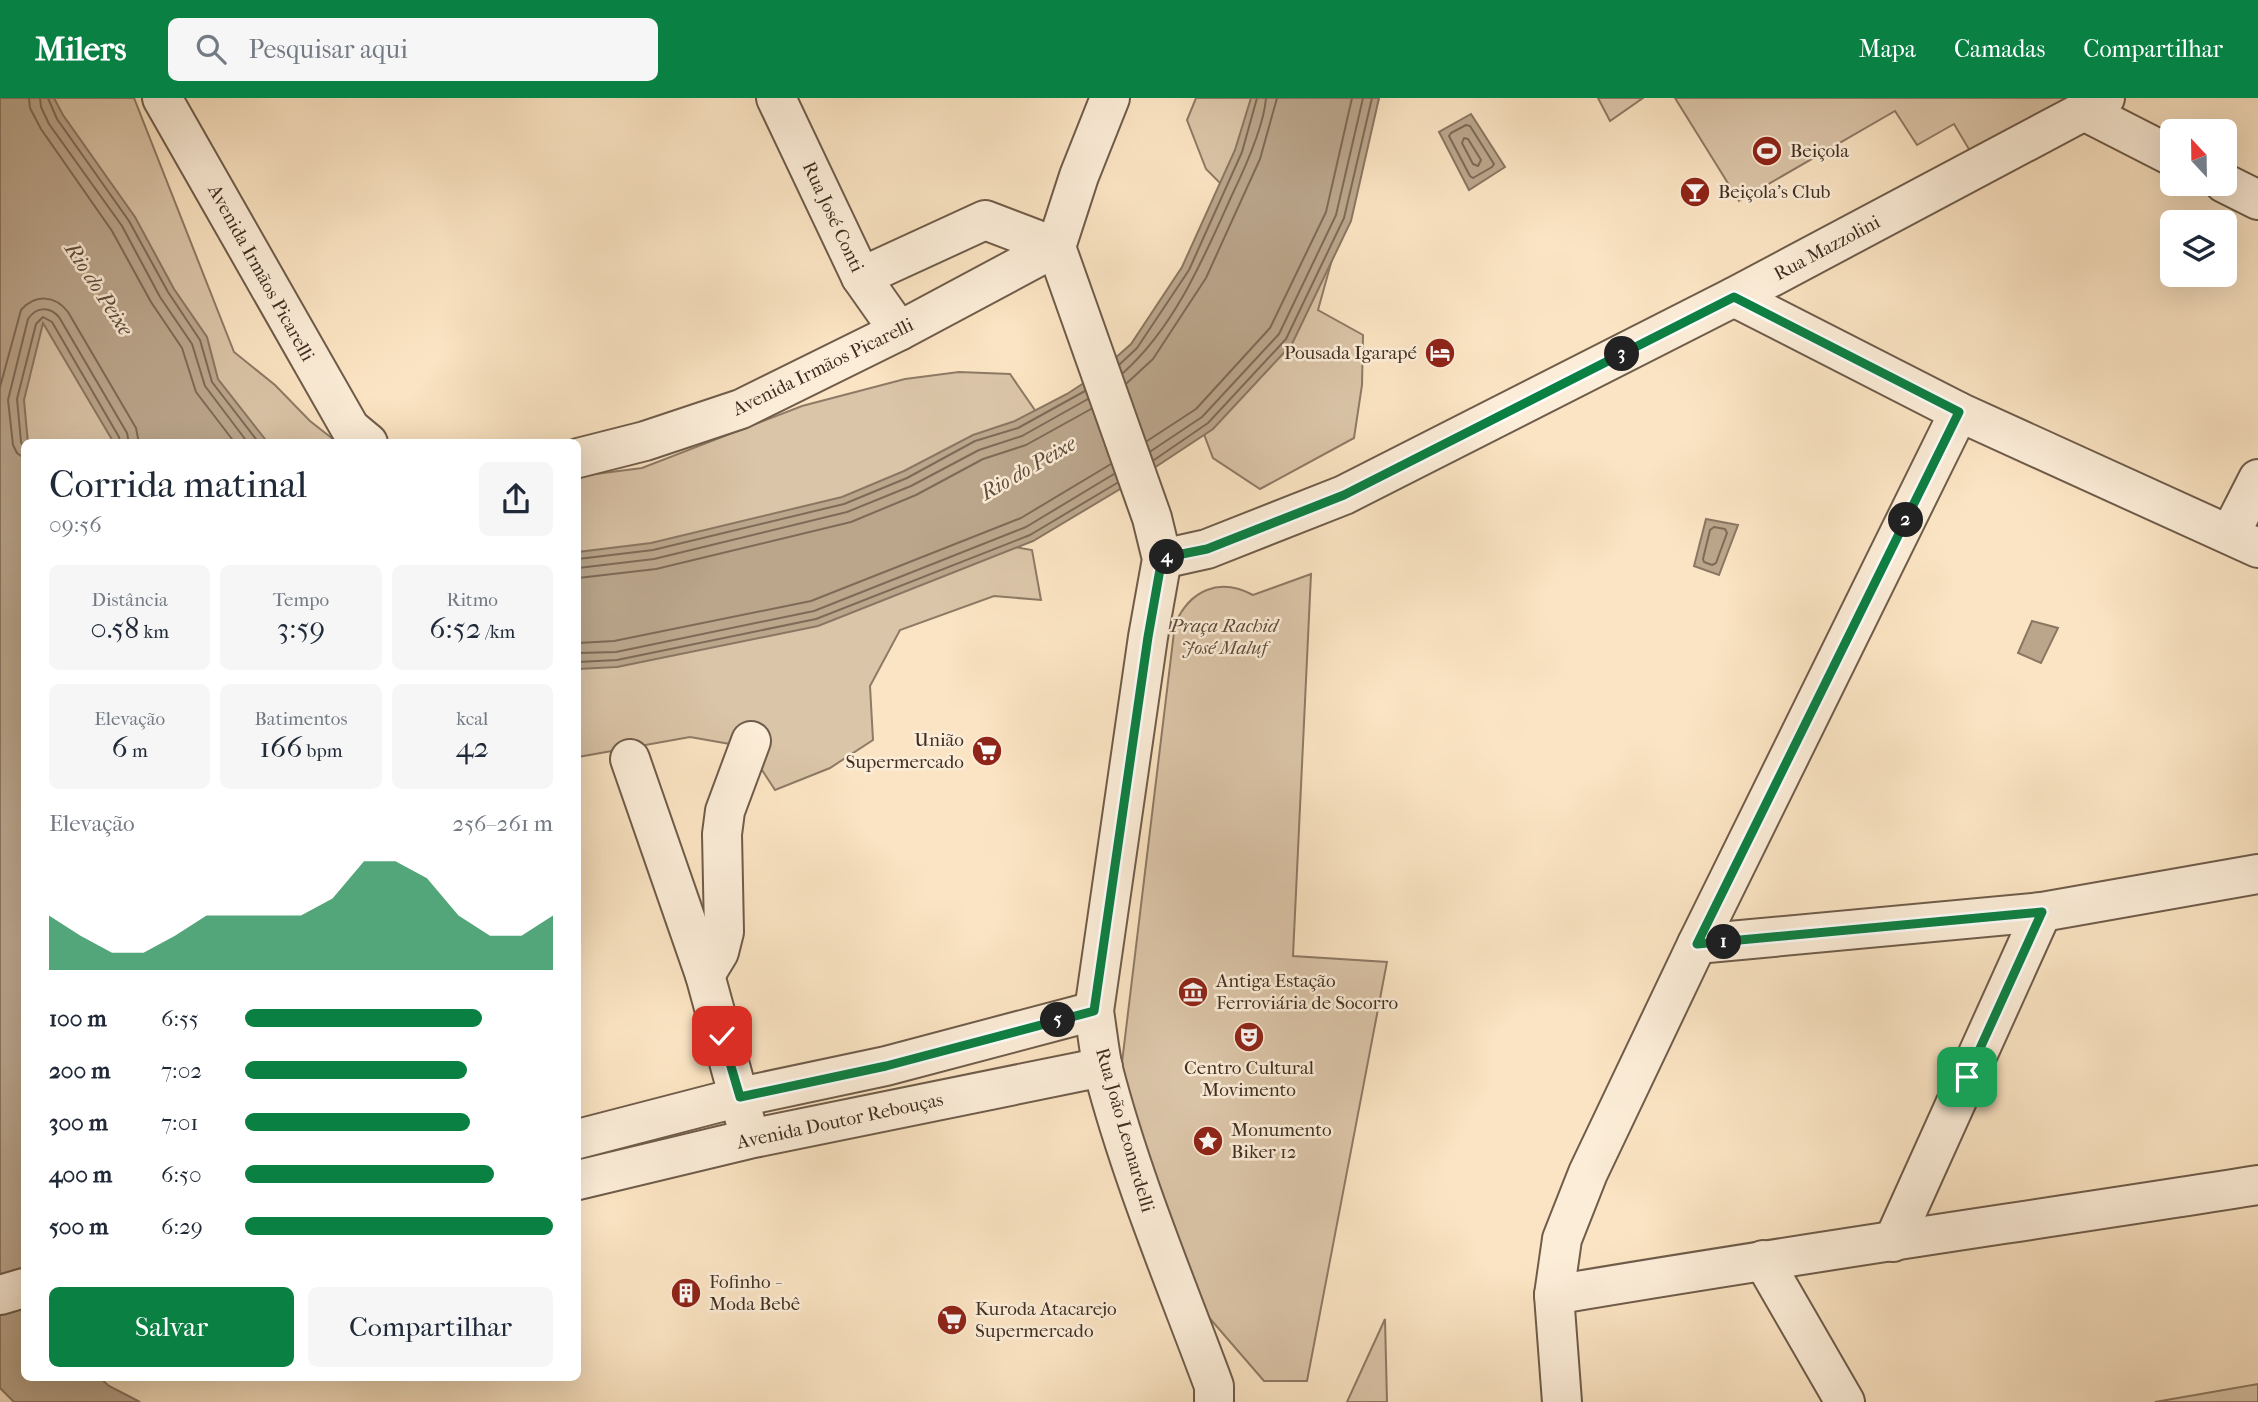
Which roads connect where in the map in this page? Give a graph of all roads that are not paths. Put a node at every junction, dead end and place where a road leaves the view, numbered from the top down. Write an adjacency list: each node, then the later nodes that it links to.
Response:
1 (162, 98): 13 (street, Avenida Irmãos Picarelli)
2 (776, 98): 9 (street, Rua José Conti)
3 (1110, 98): 8 (street)
4 (2094, 105): 5 (street); 10 (street, Rua Mazzolini)
5 (2160, 148)
6 (2237, 190): 7 (street)
7 (2258, 200)
8 (1056, 247): 9 (street); 11 (street, Avenida Irmãos Picarelli); 17 (street)
9 (860, 277): 11 (street, Rua José Conti)
10 (1734, 297): 12 (street); 17 (street, Rua Mazzolini)
11 (899, 331): 14 (street, Avenida Irmãos Picarelli)
12 (1959, 412): 16 (street); 22 (street)
13 (364, 439)
14 (581, 457)
15 (2258, 479): 16 (street)
16 (2244, 541)
17 (1162, 558): 24 (street, Rua João Leonardelli)
18 (751, 741): 23 (street)
19 (631, 759): 23 (street)
20 (2258, 874): 21 (street)
21 (2042, 912): 22 (street); 33 (street)
22 (1697, 944): 37 (street)
23 (705, 975): 27 (street)
24 (1094, 1011): 25 (street); 26 (street, Rua João Leonardelli)
25 (886, 1066): 27 (street); 28 (street)
26 (1103, 1067): 28 (street, Avenida Doutor Rebouças); 38 (street, Rua João Leonardelli)
27 (740, 1097): 29 (street); 30 (street)
28 (897, 1109): 30 (street, Avenida Doutor Rebouças)
29 (581, 1138)
30 (749, 1139): 31 (street, Avenida Doutor Rebouças)
31 (581, 1179)
32 (2258, 1185): 33 (street)
33 (1893, 1242): 34 (street)
34 (1763, 1260): 37 (street); 40 (street)
35 (21, 1289): 36 (street)
36 (0, 1295)
37 (1554, 1295): 39 (street)
38 (1218, 1397)
39 (1562, 1402)
40 (1845, 1402)

